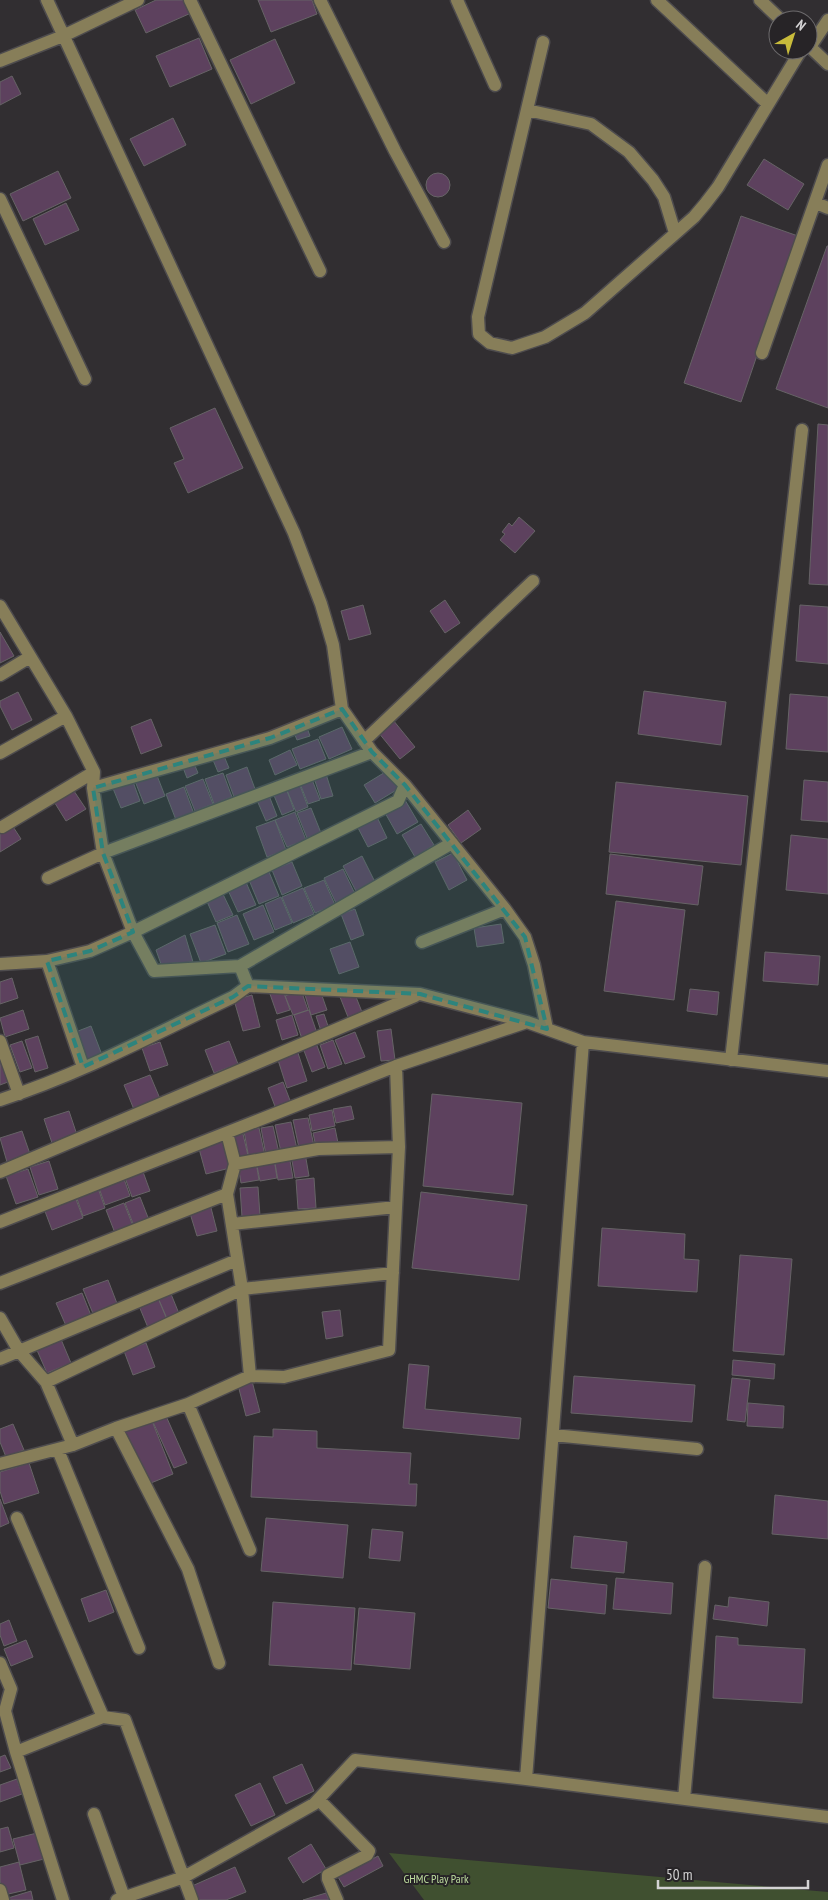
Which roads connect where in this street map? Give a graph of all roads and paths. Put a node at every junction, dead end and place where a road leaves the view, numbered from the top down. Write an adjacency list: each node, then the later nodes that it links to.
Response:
1 (47, 0): 11 (street)
2 (138, 0): 11 (street)
3 (190, 0): 26 (street)
4 (320, 0): 25 (street)
5 (457, 0): 17 (street)
6 (657, 0): 18 (street)
7 (760, 0): 8 (street)
8 (770, 10)
9 (828, 20): 10 (street)
10 (818, 32)
11 (63, 36): 15 (street); 34 (street)
12 (543, 42): 19 (street)
13 (818, 56): 16 (street)
14 (797, 60): 18 (street)
15 (0, 61)
16 (828, 64)
17 (495, 85)
18 (768, 104): 24 (street)
19 (527, 110): 24 (street); 24 (street)
20 (828, 164): 22 (street)
21 (0, 199): 28 (street)
22 (816, 203): 23 (street); 27 (street)
23 (828, 208)
24 (675, 234)
25 (444, 242)
26 (320, 271)
27 (762, 353)
28 (85, 379)
29 (802, 430): 58 (street)
30 (533, 581): 36 (street)
31 (0, 606): 32 (street)
32 (30, 657): 33 (street); 35 (street)
33 (0, 675)
34 (342, 709): 36 (street); 41 (street)
35 (66, 716): 38 (street); 39 (street)
36 (364, 741): 37 (street)
37 (372, 752): 40 (street); 44 (street)
38 (0, 753)
39 (94, 772): 41 (street); 42 (street)
40 (406, 785): 43 (street); 47 (street)
41 (93, 788): 44 (street)
42 (2, 827)
43 (452, 843): 46 (street); 51 (street)
44 (102, 854): 45 (street); 47 (street)
45 (48, 878)
46 (505, 909): 48 (street); 55 (street)
47 (133, 932): 49 (street); 51 (street)
48 (422, 942)
49 (47, 961): 50 (street); 60 (street)
50 (0, 964)
51 (240, 966): 52 (street)
52 (248, 986): 53 (street); 60 (street)
53 (420, 994): 54 (street); 67 (street)
54 (528, 1022): 55 (street); 59 (street)
55 (547, 1029): 57 (street)
56 (0, 1041): 62 (street)
57 (583, 1042): 58 (street); 83 (street)
58 (731, 1060): 61 (street)
59 (396, 1066): 64 (street); 65 (street)
60 (83, 1068): 62 (street)
61 (828, 1071)
62 (19, 1094): 63 (street)
63 (0, 1100)
64 (227, 1133): 66 (street); 70 (street)
65 (399, 1147): 66 (street); 69 (street)
66 (236, 1164): 68 (street)
67 (0, 1172)
68 (226, 1194): 71 (street); 74 (street)
69 (396, 1207): 71 (street); 73 (street)
70 (0, 1222)
71 (232, 1224): 72 (street)
72 (237, 1260): 75 (street); 77 (street)
73 (393, 1272): 75 (street); 79 (street)
74 (0, 1283)
75 (242, 1289): 79 (street); 80 (street)
76 (0, 1318): 77 (street)
77 (19, 1351): 78 (street); 80 (street)
78 (0, 1359)
79 (250, 1376): 81 (street)
80 (46, 1382): 84 (street)
81 (188, 1404): 82 (street); 89 (street)
82 (116, 1428): 84 (street); 93 (street)
83 (553, 1435): 85 (street); 96 (street)
84 (72, 1446): 86 (street)
85 (697, 1449)
86 (58, 1450): 87 (street); 91 (street)
87 (0, 1464)
88 (17, 1518): 94 (street)
89 (250, 1550)
90 (705, 1567): 97 (street)
91 (139, 1648)
92 (0, 1663): 95 (street)
93 (219, 1663)
94 (102, 1717): 95 (street); 101 (street)
95 (16, 1752): 105 (street)
96 (526, 1779): 97 (street); 98 (street)
97 (684, 1799): 100 (street)
98 (319, 1800): 101 (street); 107 (street)
99 (94, 1814): 103 (street)
100 (828, 1817)
101 (184, 1877): 103 (street); 106 (street)
102 (0, 1890): 104 (street)
103 (122, 1899)
104 (3, 1900)
105 (63, 1900)
106 (192, 1900)
107 (336, 1900)

